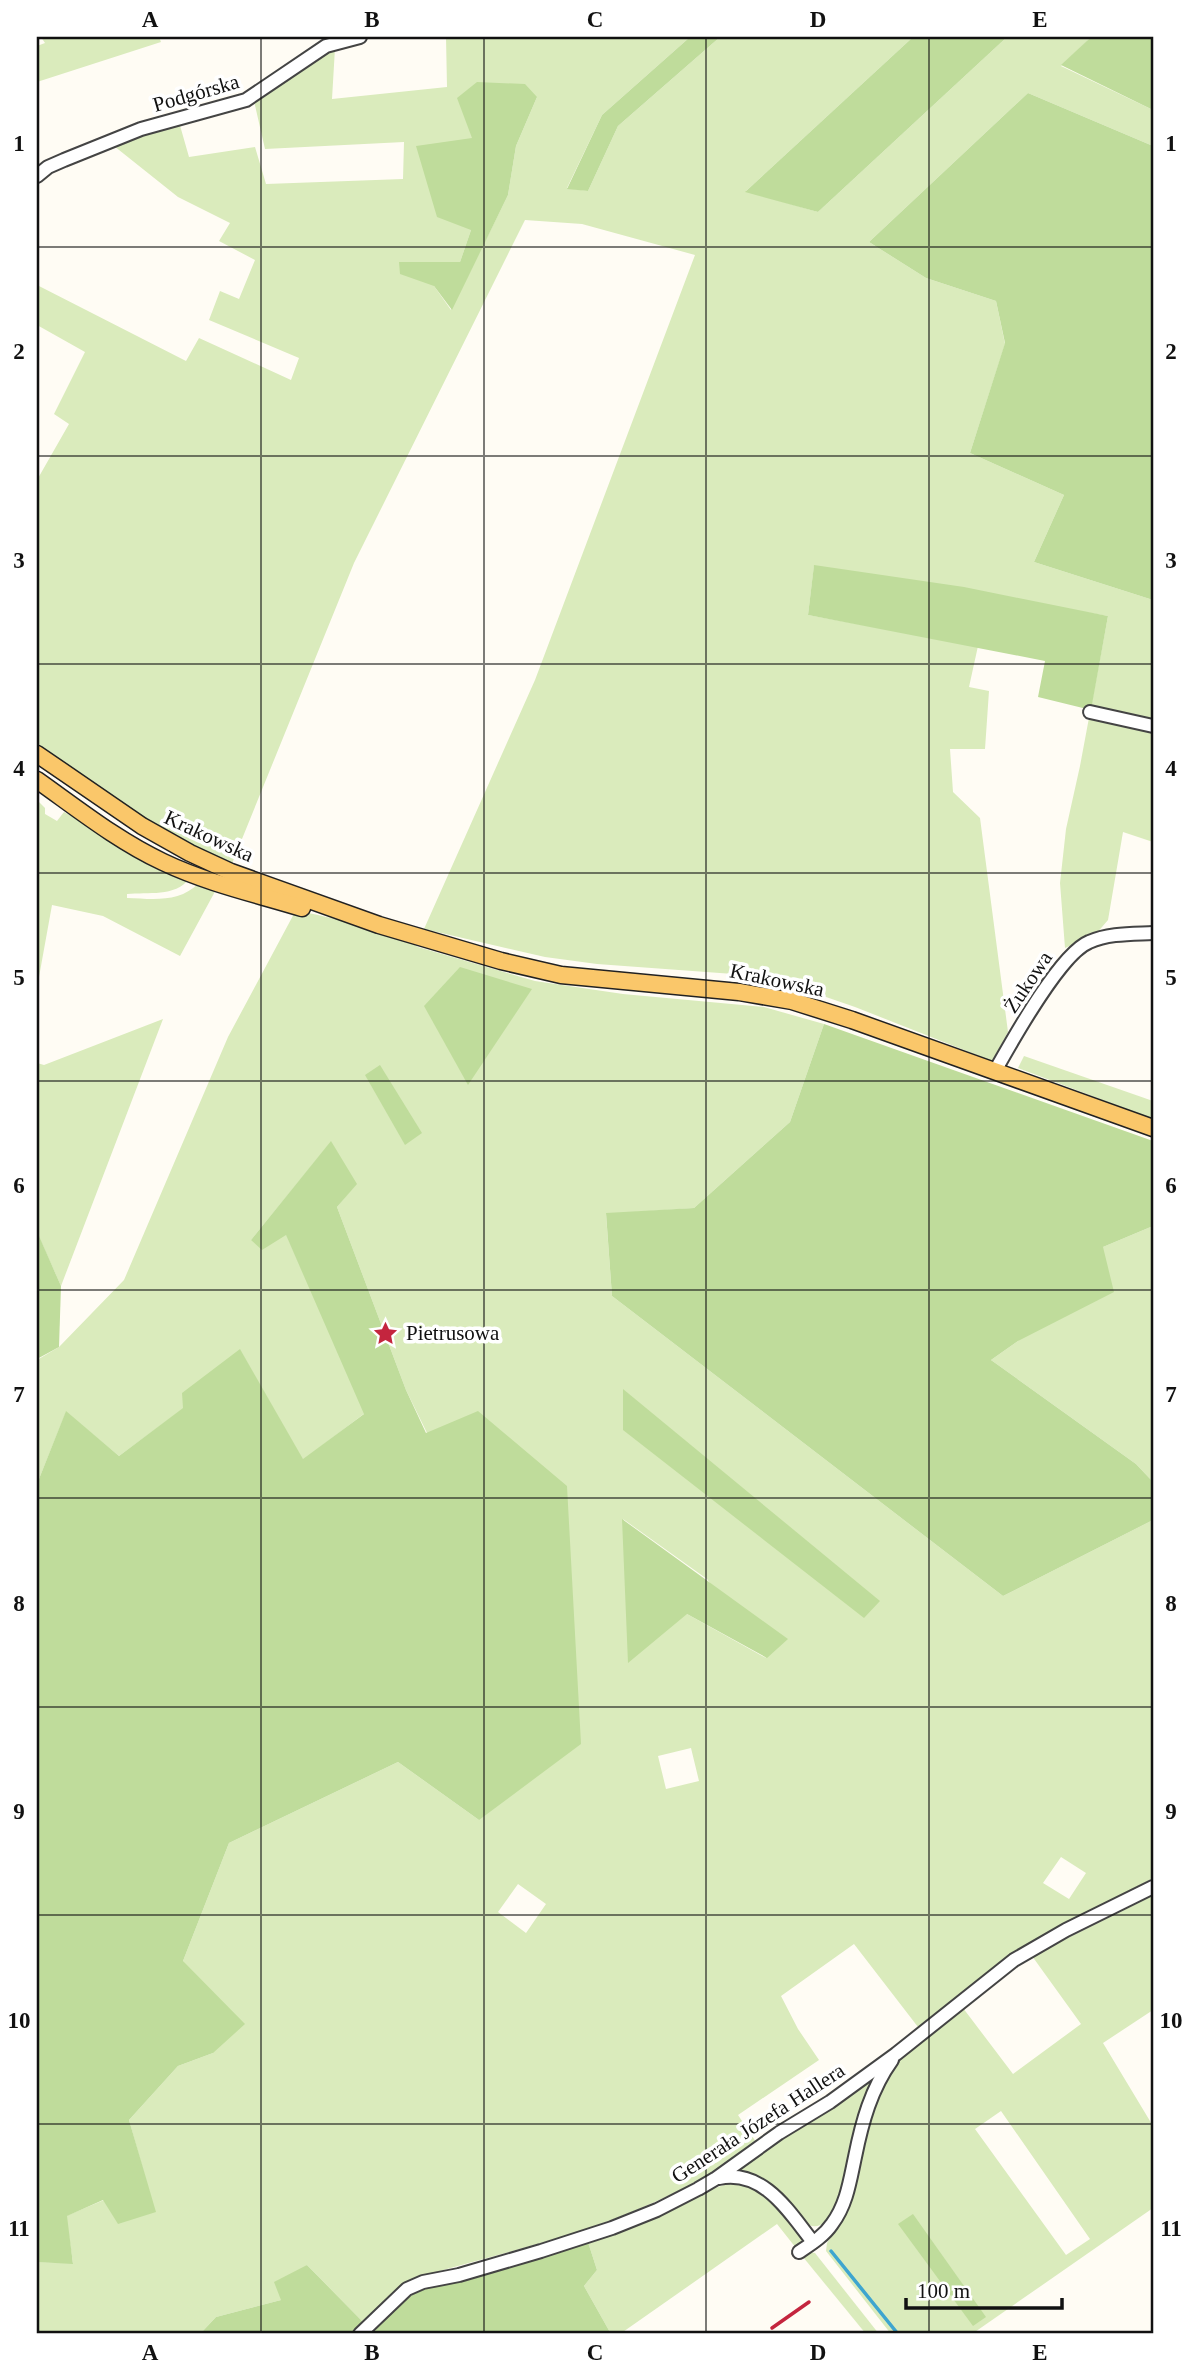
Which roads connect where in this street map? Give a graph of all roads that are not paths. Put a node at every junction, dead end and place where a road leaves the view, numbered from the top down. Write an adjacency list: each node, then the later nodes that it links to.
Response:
1 (360, 37): 2 (street, Podgórska)
2 (37, 176)
3 (1090, 712): 4 (street)
4 (1153, 726)
5 (37, 754): 7 (main road, Krakowska)
6 (37, 780): 7 (main road, Krakowska)
7 (379, 925): 9 (main road, Krakowska)
8 (1153, 933): 9 (street, Żukowa)
9 (995, 1071): 10 (main road, Krakowska)
10 (1153, 1128)
11 (1153, 1887): 12 (street, Generała Józefa Hallera)
12 (896, 2054): 13 (street, Generała Józefa Hallera); 14 (street)
13 (715, 2179): 14 (street); 16 (street, Generała Józefa Hallera)
14 (813, 2242): 15 (street)
15 (799, 2252)
16 (359, 2334)

